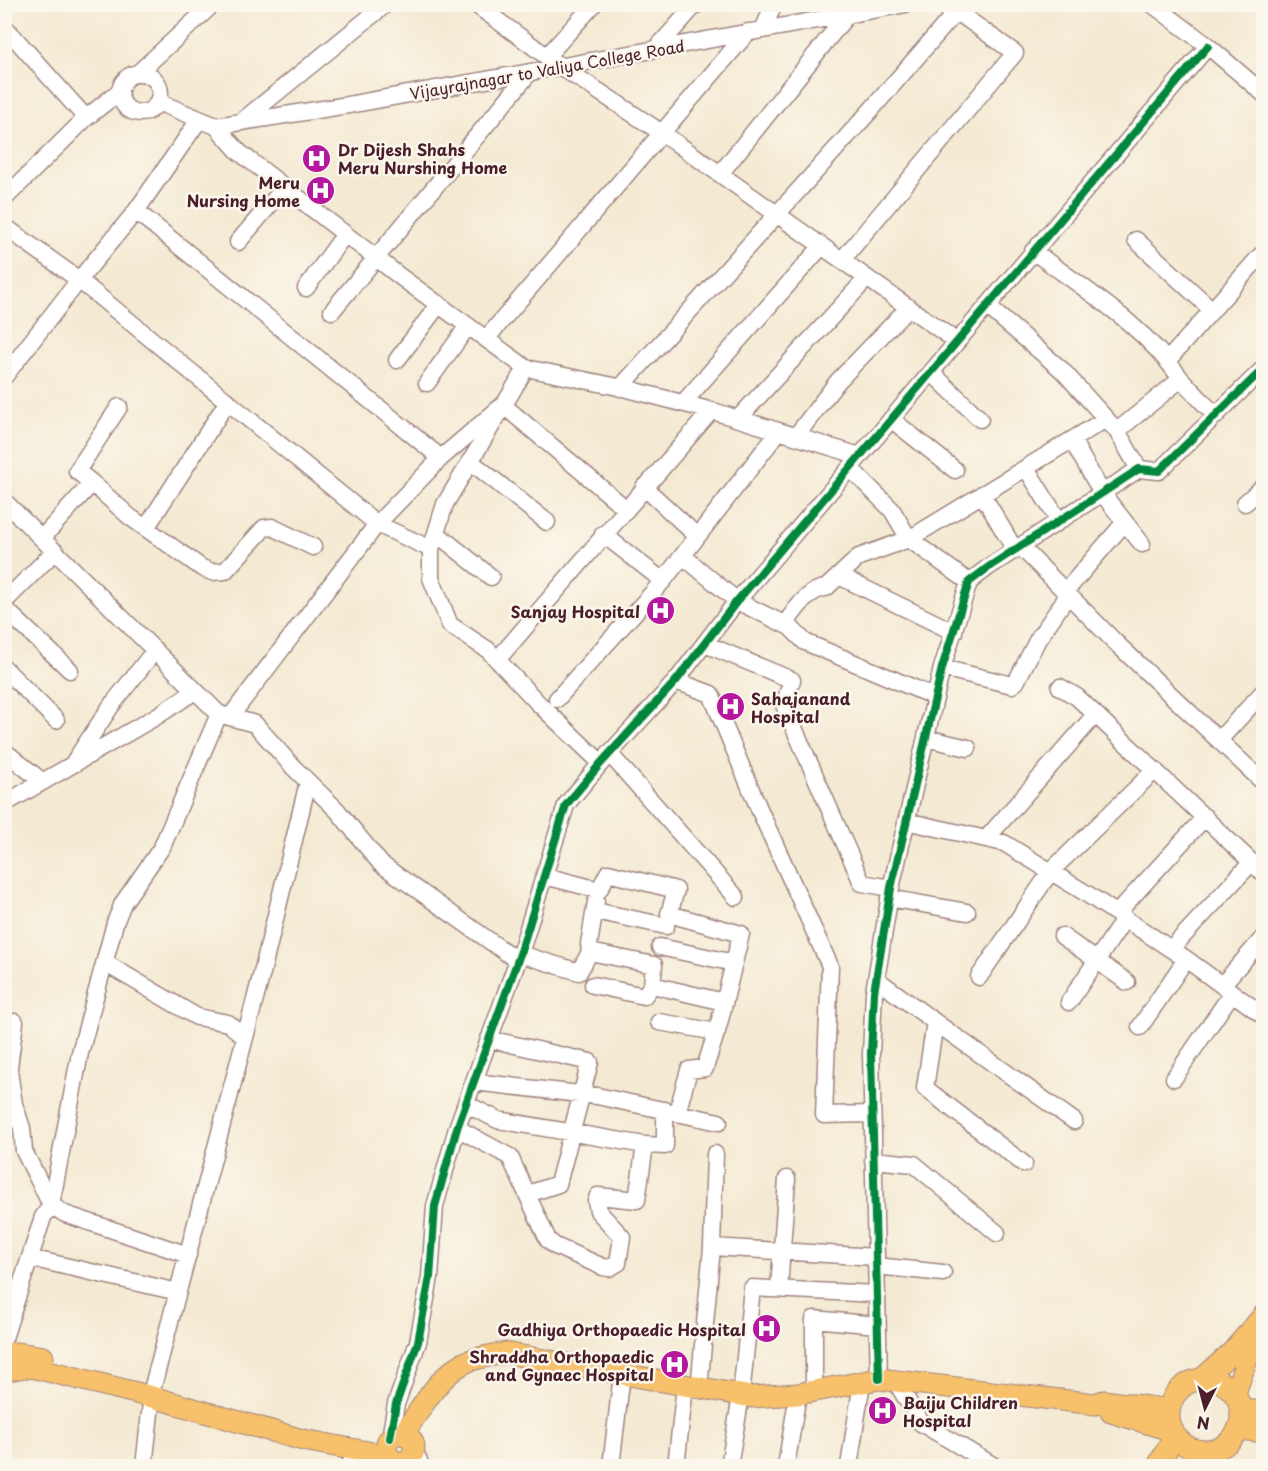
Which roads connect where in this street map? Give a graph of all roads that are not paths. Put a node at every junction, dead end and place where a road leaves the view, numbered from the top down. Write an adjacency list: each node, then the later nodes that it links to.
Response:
1 (213, 4): 13 (street)
2 (386, 4): 25 (street)
3 (475, 4): 16 (street)
4 (594, 4): 16 (street)
5 (696, 4): 15 (street)
6 (774, 4): 12 (street)
7 (906, 4): 10 (street, Vijayrajnagar to Valiya College Road)
8 (1152, 4): 14 (street)
9 (951, 8): 32 (street); 41 (street)
10 (847, 15): 12 (street, Vijayrajnagar to Valiya College Road); 28 (street)
11 (4, 26): 23 (street)
12 (755, 31): 15 (street, Vijayrajnagar to Valiya College Road); 27 (street)
13 (169, 43): 18 (street); 19 (street)
14 (1208, 46): 20 (street); 38 (street)
15 (656, 49): 16 (street, Vijayrajnagar to Valiya College Road)
16 (553, 61): 17 (street, Vijayrajnagar to Valiya College Road); 27 (street)
17 (530, 72): 25 (street, Vijayrajnagar to Valiya College Road); 40 (street)
18 (137, 74): 19 (street); 21 (street)
19 (154, 80): 22 (street)
20 (1263, 94)
21 (123, 98): 22 (street); 23 (street)
22 (152, 107): 24 (street, Vijayrajnagar to Valiya College Road)
23 (90, 115): 30 (street)
24 (194, 118): 26 (street, Vijayrajnagar to Valiya College Road); 31 (street)
25 (239, 122): 26 (street, Vijayrajnagar to Valiya College Road)
26 (216, 126): 29 (street)
27 (662, 133): 28 (street); 51 (street)
28 (720, 174): 32 (street)
29 (285, 187): 34 (street); 36 (street)
30 (4, 199)
31 (136, 211): 43 (street); 75 (street)
32 (776, 213): 37 (street); 61 (street)
33 (4, 226): 43 (street)
34 (345, 234): 40 (street); 44 (street)
35 (1136, 240): 48 (street)
36 (238, 242)
37 (822, 246): 41 (street); 63 (street)
38 (1033, 251): 46 (street); 54 (street)
39 (1261, 255): 48 (street)
40 (377, 258): 45 (street); 49 (street)
41 (842, 260): 42 (street)
42 (867, 278): 47 (street); 68 (street)
43 (80, 280): 58 (street); 62 (street)
44 (306, 288)
45 (439, 304): 50 (street); 53 (street)
46 (987, 306): 52 (street); 71 (street)
47 (909, 308): 52 (street); 73 (street)
48 (1212, 310): 54 (street)
49 (332, 311)
50 (468, 326): 51 (street); 60 (street)
51 (486, 339): 55 (street)
52 (956, 341): 57 (street)
53 (397, 360)
54 (1168, 360): 59 (street)
55 (526, 368): 61 (street); 64 (street)
56 (1263, 368): 67 (street)
57 (931, 372): 69 (street); 70 (street)
58 (4, 377)
59 (1181, 379): 67 (street); 71 (street)
60 (427, 382)
61 (620, 388): 63 (street)
62 (228, 402): 92 (street); 93 (street)
63 (683, 403): 66 (street)
64 (502, 405): 75 (street); 76 (street); 88 (street)
65 (119, 407): 81 (street)
66 (711, 411): 68 (street); 83 (street)
67 (1216, 416): 80 (street)
68 (738, 419): 72 (street)
69 (891, 419): 77 (street); 79 (street)
70 (980, 419)
71 (1112, 425): 74 (street); 80 (street)
72 (779, 431): 73 (street); 95 (street)
73 (796, 436): 77 (street)
74 (1072, 440): 78 (street); 84 (street)
75 (441, 458): 92 (street)
76 (470, 461): 90 (street); 98 (street)
77 (855, 462): 97 (street); 109 (street)
78 (1026, 468): 85 (street); 89 (street)
79 (955, 470)
80 (1139, 470): 84 (street)
81 (92, 483): 93 (street); 96 (street)
82 (1263, 486): 87 (street)
83 (644, 487): 88 (street); 95 (street)
84 (1102, 493): 89 (street); 91 (street)
85 (982, 494): 97 (street); 101 (street)
86 (4, 501): 96 (street)
87 (1245, 504)
88 (625, 508): 94 (street)
89 (1059, 521): 101 (street)
90 (547, 522)
91 (1125, 522): 99 (street); 108 (street)
92 (377, 524): 98 (street); 127 (street)
93 (146, 528): 100 (street)
94 (603, 534): 106 (street); 116 (street)
95 (698, 536): 103 (street)
96 (42, 538): 102 (street)
97 (909, 539): 104 (street); 107 (street)
98 (434, 541): 105 (street); 116 (street)
99 (1142, 544)
100 (313, 547)
101 (1017, 548): 107 (street); 108 (street)
102 (55, 551): 110 (street); 115 (street)
103 (682, 556): 106 (street); 109 (street)
104 (839, 576): 112 (street); 113 (street)
105 (491, 578)
106 (663, 581): 125 (street)
107 (969, 582): 113 (street)
108 (1067, 594): 118 (street); 130 (street)
109 (737, 601): 112 (street); 114 (street)
110 (4, 602)
111 (4, 608): 119 (street)
112 (784, 624): 124 (street)
113 (954, 632): 118 (street)
114 (705, 644): 120 (street); 147 (street)
115 (155, 650): 122 (street); 134 (street)
116 (497, 660): 133 (street)
117 (4, 668): 128 (street)
118 (942, 668): 124 (street)
119 (70, 670)
120 (676, 681): 133 (street); 185 (street)
121 (1060, 687): 126 (street)
122 (195, 691): 127 (street); 134 (street)
123 (1263, 691): 130 (street)
124 (935, 698): 129 (street)
125 (556, 699)
126 (1095, 715): 135 (street); 142 (street)
127 (225, 716): 137 (street); 161 (street)
128 (56, 720)
129 (926, 738): 131 (street); 141 (street)
130 (1219, 740): 138 (street)
131 (968, 748)
132 (5, 752): 136 (street)
133 (605, 758): 145 (street); 148 (street)
134 (72, 766): 136 (street)
135 (1155, 770): 140 (street); 144 (street)
136 (43, 782): 139 (street)
137 (308, 782): 158 (street); 178 (street)
138 (1263, 783)
139 (4, 804)
140 (1205, 817): 143 (street); 151 (street)
141 (906, 821): 142 (street); 147 (street)
142 (986, 839): 144 (street)
143 (1258, 868): 156 (street)
144 (1051, 872): 151 (street); 164 (street)
145 (545, 876): 146 (street); 158 (street)
146 (598, 890): 149 (street); 152 (street)
147 (890, 893): 150 (street); 165 (street)
148 (736, 897)
149 (595, 911): 152 (street); 157 (street)
150 (967, 912)
151 (1121, 916): 156 (street); 160 (street)
152 (668, 920): 155 (street); 162 (street)
153 (1062, 936): 160 (street)
154 (1263, 937): 169 (street)
155 (660, 947): 162 (street); 163 (street)
156 (1171, 949): 159 (street)
157 (590, 952): 158 (street); 163 (street)
158 (519, 958): 179 (street)
159 (1186, 959): 169 (street); 176 (street)
160 (1096, 960): 166 (street); 171 (street)
161 (105, 963): 178 (street); 196 (street)
162 (734, 963): 170 (street)
163 (654, 965): 168 (street)
164 (979, 977)
165 (876, 979): 175 (street); 185 (street)
166 (1127, 982)
167 (593, 985): 168 (street)
168 (652, 985): 170 (street)
169 (1227, 989): 172 (street); 180 (street)
170 (724, 1002): 177 (street)
171 (1069, 1002)
172 (1263, 1016)
173 (15, 1022): 196 (street)
174 (659, 1022): 177 (street)
175 (935, 1022): 186 (street); 193 (street)
176 (1140, 1027)
177 (717, 1032): 184 (street)
178 (245, 1037): 200 (street)
179 (489, 1039): 181 (street); 182 (street)
180 (1174, 1078)
181 (474, 1082): 182 (street); 183 (street)
182 (583, 1094): 184 (street); 189 (street)
183 (466, 1104): 188 (street); 189 (street)
184 (671, 1112): 187 (street); 190 (street)
185 (872, 1114): 192 (street)
186 (1074, 1121)
187 (719, 1122)
188 (457, 1128): 195 (street); 224 (street)
189 (572, 1133): 190 (street); 195 (street)
190 (645, 1145): 195 (street)
191 (715, 1154): 198 (street)
192 (873, 1160): 197 (street); 202 (street)
193 (1024, 1164)
194 (787, 1179): 199 (street)
195 (528, 1194)
196 (51, 1205): 200 (street); 201 (street)
197 (997, 1233)
198 (712, 1247): 199 (street); 214 (street)
199 (783, 1251): 202 (street); 204 (street)
200 (188, 1255): 205 (street)
201 (30, 1258): 205 (street); 210 (street)
202 (876, 1261): 203 (street); 206 (street)
203 (943, 1273)
204 (779, 1289): 206 (street); 217 (street)
205 (178, 1292): 215 (street)
206 (877, 1294): 208 (street)
207 (1263, 1316): 212 (main road)
208 (877, 1325): 213 (street); 216 (street)
209 (1263, 1336): 220 (main road)
210 (7, 1357): 215 (main road)
211 (622, 1374): 214 (main road); 224 (main road); 228 (street)
212 (1202, 1379): 219 (main road); 220 (main road)
213 (879, 1380): 216 (main road); 218 (main road); 232 (street); 233 (street)
214 (692, 1387): 217 (main road); 229 (street)
215 (153, 1391): 224 (main road); 225 (main road); 227 (street)
216 (806, 1392): 217 (main road); 231 (street)
217 (741, 1396): 230 (street)
218 (1095, 1404): 219 (main road); 223 (main road)
219 (1169, 1410): 223 (main road)
220 (1238, 1410): 221 (main road); 222 (main road); 226 (main road)
221 (1263, 1412)
222 (1263, 1432)
223 (1174, 1434): 226 (main road); 234 (main road)
224 (401, 1449): 225 (main road)
225 (353, 1458)
226 (1193, 1458)
227 (144, 1467)
228 (611, 1467)
229 (676, 1467)
230 (729, 1467)
231 (786, 1467)
232 (849, 1467)
233 (994, 1467)
234 (1158, 1467)

